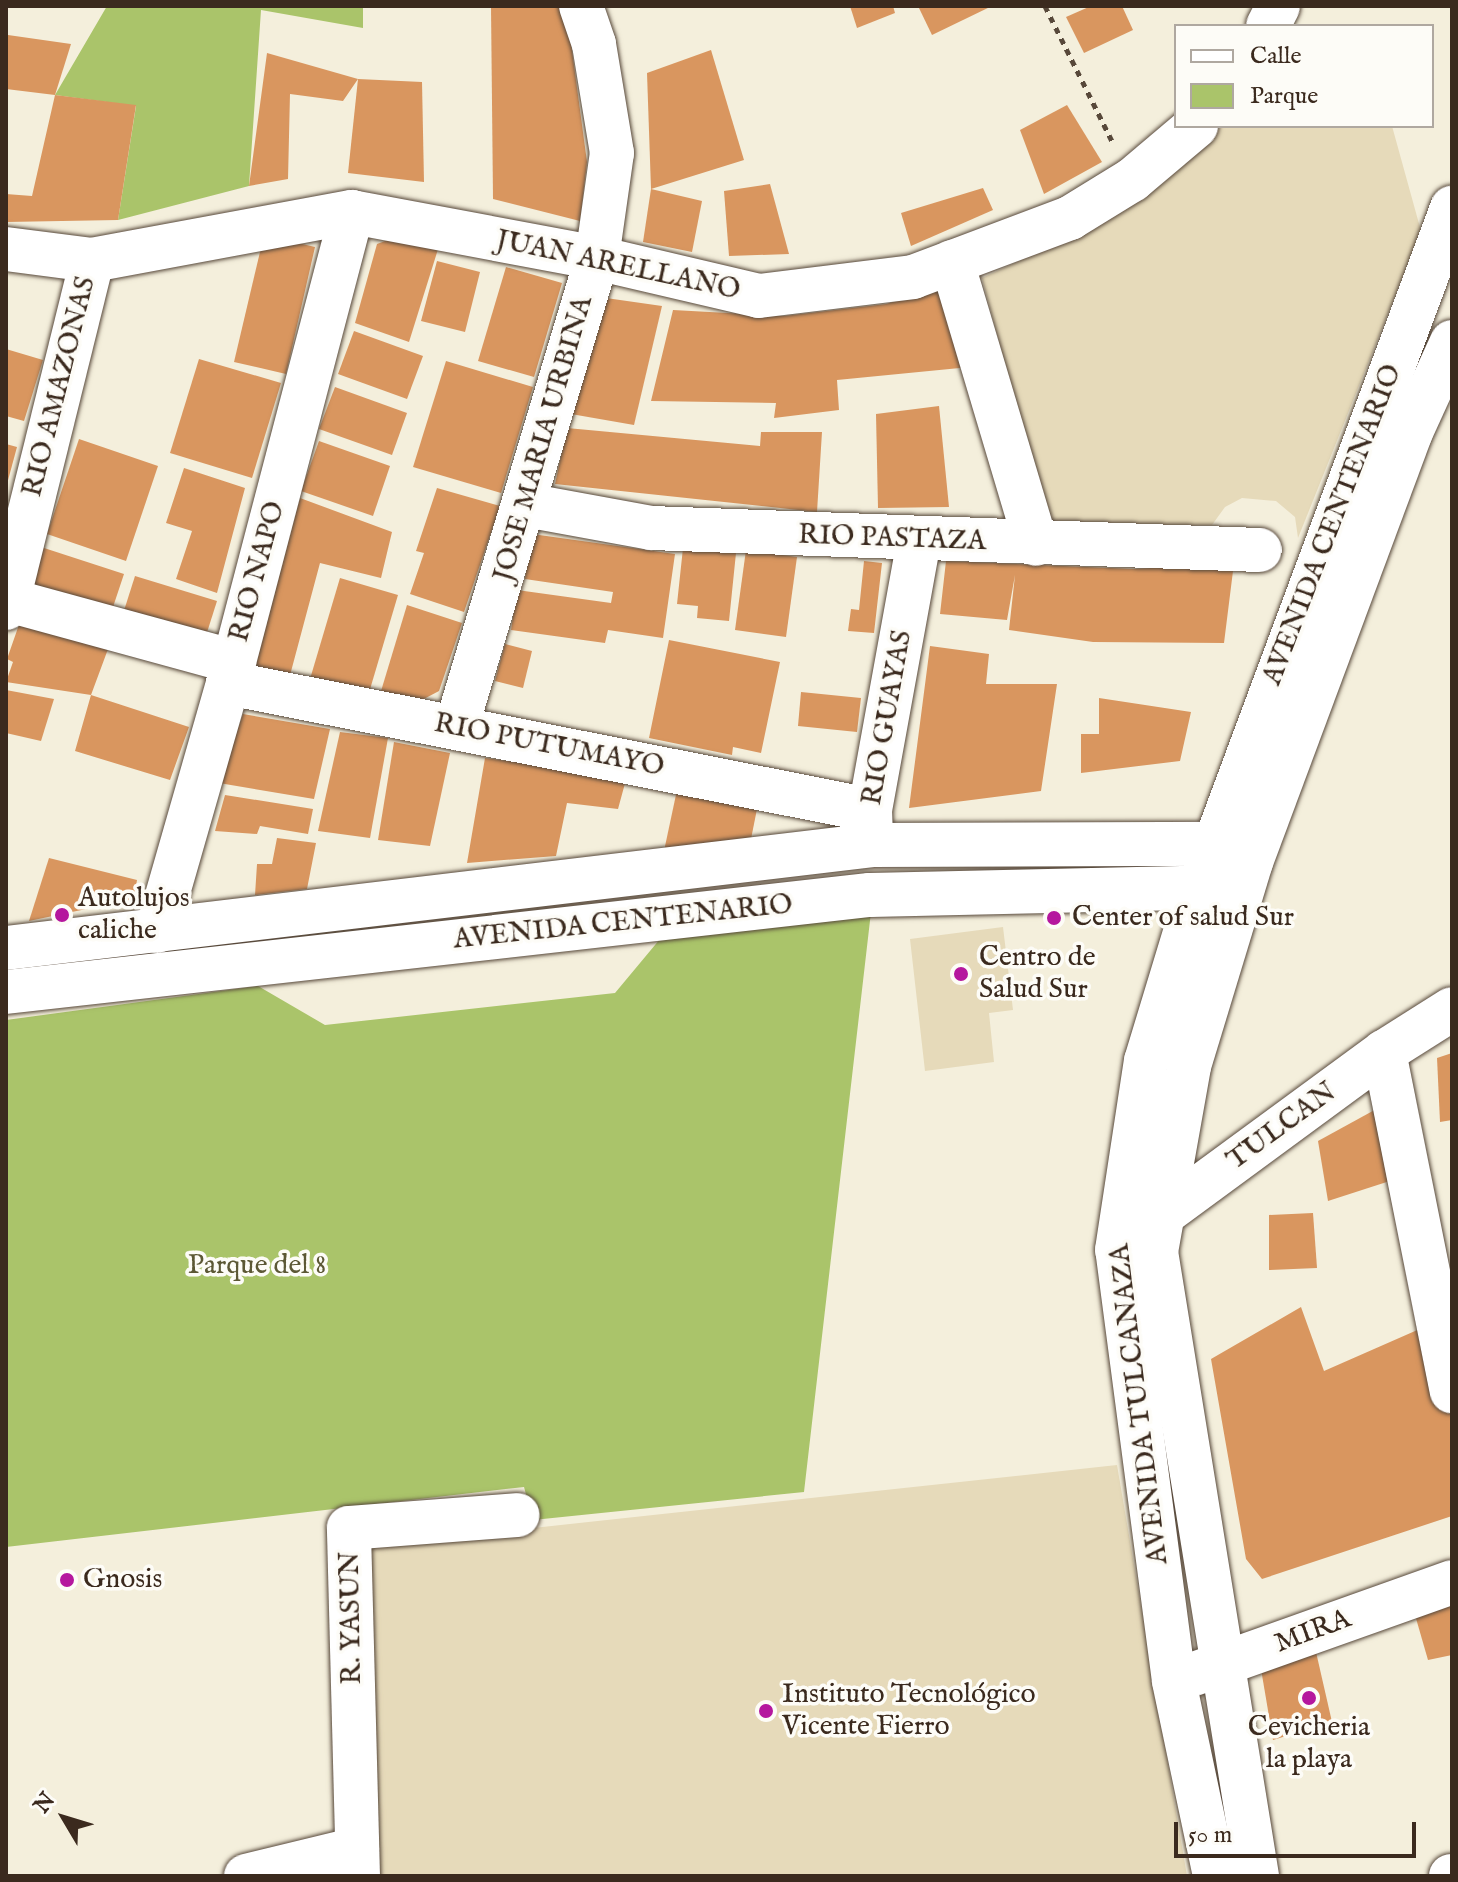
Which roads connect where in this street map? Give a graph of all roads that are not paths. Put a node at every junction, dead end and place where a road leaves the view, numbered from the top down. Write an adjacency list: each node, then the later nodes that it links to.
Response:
1 (581, 6): 8 (street, JOSE MARIA URBINA)
2 (1278, 6): 3 (street)
3 (1269, 24)
4 (1194, 128): 10 (street, JUAN ARELLANO)
5 (1452, 208): 20 (street, AVENIDA CENTENARIO)
6 (352, 212): 8 (street, JUAN ARELLANO); 9 (street, JUAN ARELLANO); 17 (street, RIO NAPO)
7 (6, 249): 9 (street, JUAN ARELLANO)
8 (597, 258): 10 (street, JUAN ARELLANO); 12 (street, JOSE MARIA URBINA)
9 (92, 260): 16 (street, RIO AMAZONAS)
10 (952, 262): 14 (street)
11 (1452, 342): 21 (street, AVENIDA CENTENARIO)
12 (526, 505): 13 (street, RIO PASTAZA); 18 (street, JOSE MARIA URBINA)
13 (919, 541): 14 (street, RIO PASTAZA); 19 (street, RIO GUAYAS)
14 (1036, 544): 15 (street, RIO PASTAZA)
15 (1260, 550)
16 (7, 604): 17 (street, RIO PUTUMAYO)
17 (231, 672): 18 (street, RIO PUTUMAYO); 25 (street, RIO NAPO)
18 (456, 728): 19 (street, RIO PUTUMAYO)
19 (871, 828): 20 (street, AVENIDA CENTENARIO); 24 (street, RIO GUAYAS); 25 (street, AVENIDA CENTENARIO)
20 (1213, 843): 21 (street, AVENIDA CENTENARIO); 22 (street, AVENIDA TULCANAZA)
21 (1257, 845): 23 (street, AVENIDA TULCANAZA)
22 (1199, 887): 23 (street, AVENIDA CENTENARIO); 24 (street, AVENIDA CENTENARIO); 31 (street, AVENIDA TULCANAZA)
23 (1243, 888): 30 (street, AVENIDA TULCANAZA)
24 (870, 895): 27 (street, AVENIDA CENTENARIO)
25 (157, 931): 26 (street, AVENIDA CENTENARIO)
26 (6, 948)
27 (6, 992)
28 (1452, 1009): 29 (street, TULCAN)
29 (1384, 1052): 30 (street, TULCAN); 32 (street)
30 (1163, 1214): 31 (street, TULCAN); 35 (street, AVENIDA TULCANAZA)
31 (1117, 1250): 36 (street, AVENIDA TULCANAZA)
32 (1452, 1391)
33 (518, 1515): 37 (street, R. YASUN)
34 (1452, 1582): 35 (street, MIRA)
35 (1222, 1665): 36 (street, MIRA); 40 (street, AVENIDA TULCANAZA)
36 (1174, 1681): 39 (street, AVENIDA TULCANAZA)
37 (357, 1862): 38 (street)
38 (246, 1876)
39 (1215, 1876)
40 (1257, 1876)

